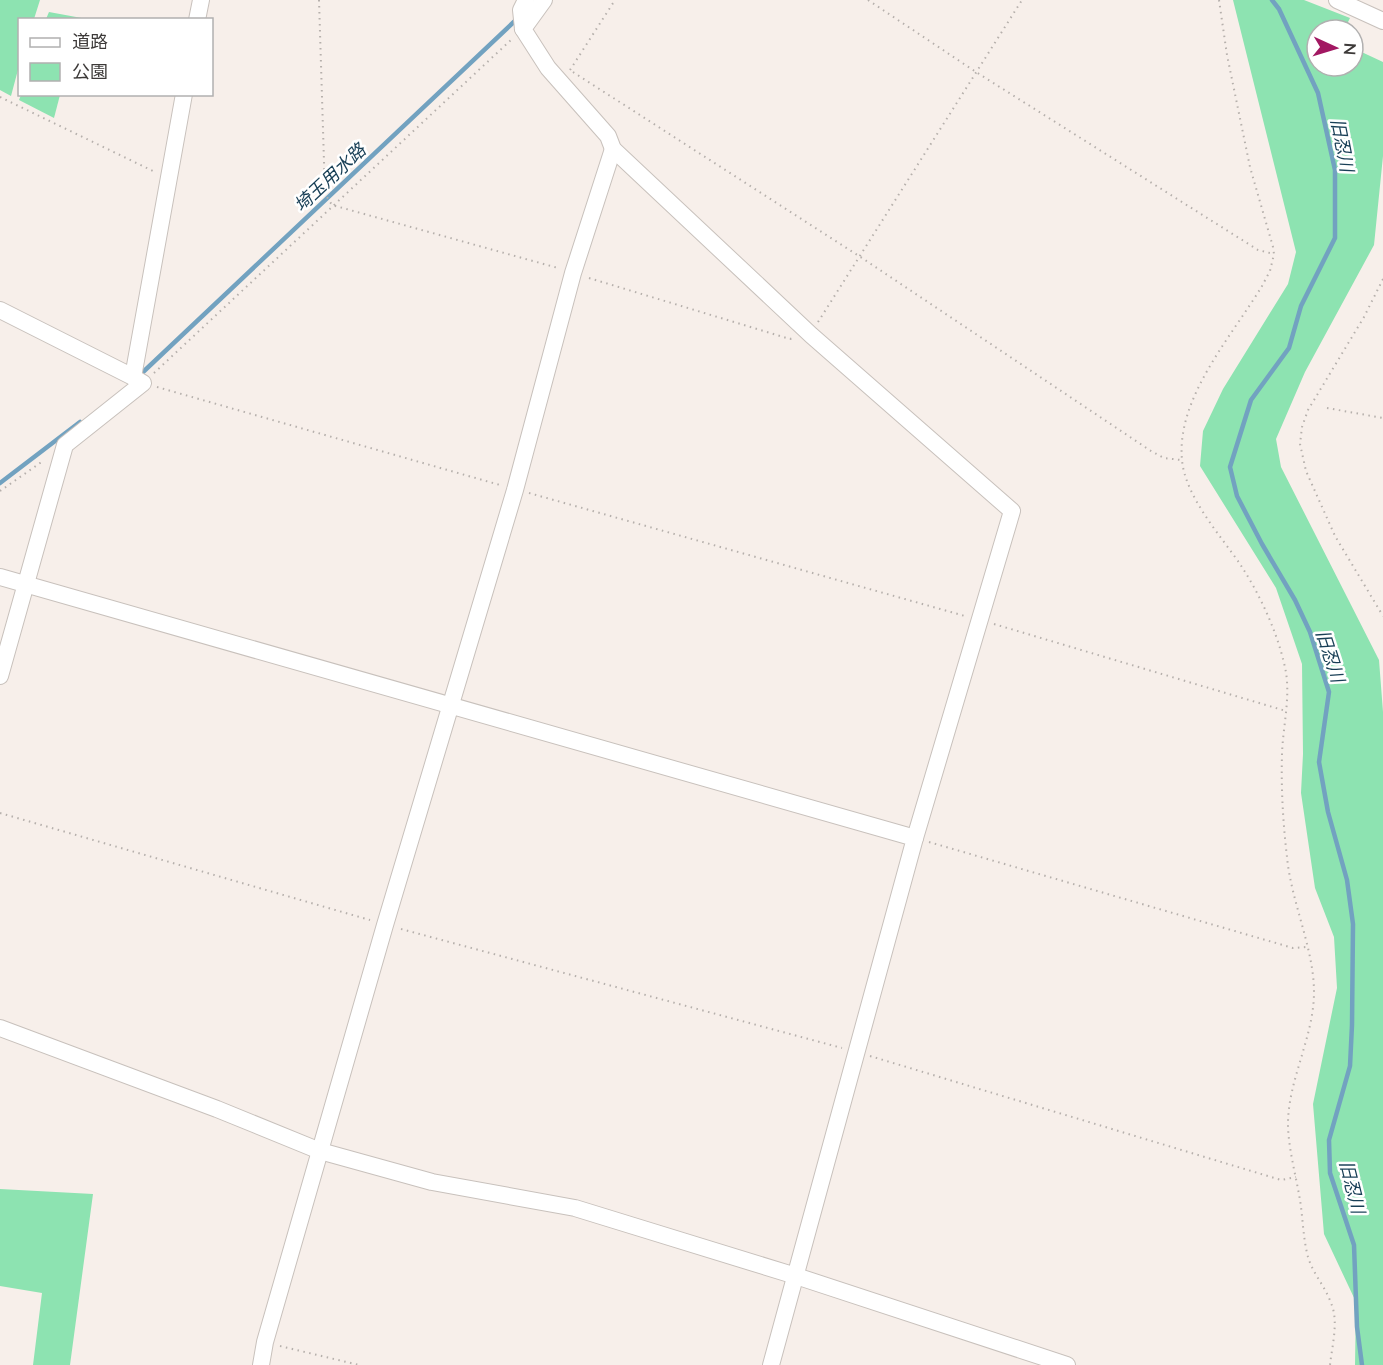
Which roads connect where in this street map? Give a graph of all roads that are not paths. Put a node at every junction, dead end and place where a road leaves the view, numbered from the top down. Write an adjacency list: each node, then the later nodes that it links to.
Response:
1 (201, 0): 5 (street)
2 (526, 0): 7 (street)
3 (544, 0): 7 (street)
4 (1337, 0): 6 (street)
5 (197, 18)
6 (1383, 21)
7 (523, 29): 9 (street)
8 (184, 96): 11 (street)
9 (613, 149): 15 (street); 16 (street)
10 (0, 310): 11 (street)
11 (138, 380): 13 (street)
12 (0, 577): 13 (street)
13 (26, 584): 14 (street); 15 (street)
14 (0, 676)
15 (452, 706): 16 (street); 18 (street)
16 (915, 838): 19 (street)
17 (0, 1028): 18 (street)
18 (320, 1151): 19 (street); 20 (street)
19 (795, 1276): 21 (street); 22 (street)
20 (261, 1365)
21 (771, 1365)
22 (1067, 1365)

